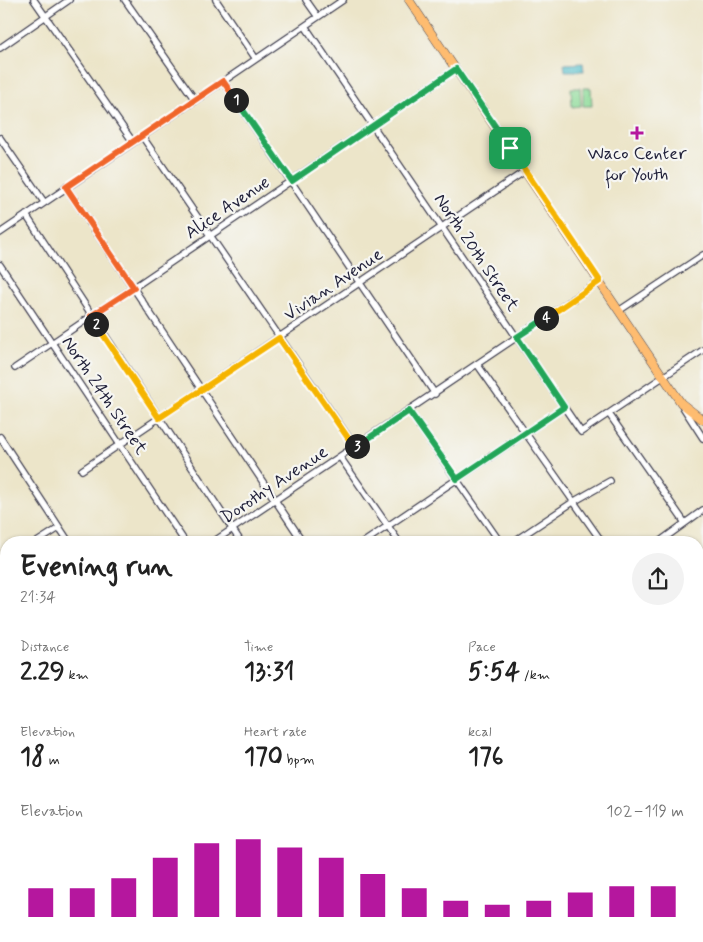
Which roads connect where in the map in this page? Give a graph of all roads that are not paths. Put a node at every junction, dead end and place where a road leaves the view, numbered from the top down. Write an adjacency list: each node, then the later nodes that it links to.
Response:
1 (34, 0): 8 (street)
2 (69, 0): 8 (street)
3 (125, 0): 15 (street)
4 (216, 0): 12 (street)
5 (306, 0): 9 (street)
6 (343, 0): 9 (street)
7 (413, 1): 13 (main road)
8 (45, 16): 11 (street); 19 (street)
9 (318, 17): 10 (street)
10 (305, 26): 12 (street); 16 (street, North 20th Street)
11 (0, 48)
12 (256, 59): 14 (street)
13 (456, 69): 16 (street, Alice Avenue); 20 (main road)
14 (223, 81): 15 (street); 21 (street)
15 (194, 100): 17 (street)
16 (373, 127): 21 (street, Alice Avenue); 25 (street, North 20th Street)
17 (142, 136): 19 (street); 27 (street)
18 (0, 138): 23 (street)
19 (133, 142): 22 (street)
20 (525, 171): 25 (street, Vivian Avenue); 30 (main road)
21 (292, 181): 27 (street, Alice Avenue); 31 (street)
22 (66, 187): 23 (street); 32 (street)
23 (44, 202): 24 (street)
24 (26, 215): 26 (street); 34 (street)
25 (442, 228): 31 (street, Vivian Avenue); 35 (street, North 20th Street)
26 (0, 233)
27 (210, 236): 32 (street, Alice Avenue); 36 (street)
28 (703, 255): 33 (street)
29 (0, 265): 37 (street, North 24th Street)
30 (600, 281): 33 (main road); 35 (street, Dorothy Avenue)
31 (360, 283): 36 (street, Vivian Avenue); 43 (street)
32 (134, 288): 34 (street, Alice Avenue); 42 (street)
33 (620, 310): 41 (main road)
34 (91, 316): 37 (street, Alice Avenue); 48 (street)
35 (517, 337): 39 (street, Dorothy Avenue); 45 (street, North 20th Street)
36 (279, 338): 42 (street, Vivian Avenue); 54 (street)
37 (52, 343): 40 (street, Alice Avenue); 53 (street, North 24th Street)
38 (703, 350): 41 (street)
39 (477, 364): 43 (street, Dorothy Avenue); 50 (street)
40 (14, 368)
41 (665, 376): 44 (main road); 47 (street)
42 (202, 390): 48 (street, Vivian Avenue); 59 (street)
43 (435, 394): 46 (street, Dorothy Avenue)
44 (681, 403): 49 (main road); 52 (street)
45 (564, 407): 47 (street, North 20th Street); 50 (street)
46 (409, 411): 54 (street, Dorothy Avenue); 57 (street)
47 (609, 414): 62 (street)
48 (159, 418): 53 (street, Vivian Avenue); 65 (street)
49 (703, 420)
50 (525, 432): 57 (street); 60 (street)
51 (0, 437): 64 (street)
52 (703, 438)
53 (119, 444): 56 (street, Vivian Avenue); 68 (street, North 24th Street)
54 (355, 448): 55 (street, Dorothy Avenue)
55 (340, 457): 59 (street, Dorothy Avenue); 63 (street)
56 (82, 470)
57 (457, 479): 63 (street); 74 (street)
58 (610, 481): 60 (street)
59 (276, 501): 65 (street, Dorothy Avenue); 71 (street)
60 (573, 502): 75 (street); 76 (street)
61 (703, 510): 62 (street)
62 (685, 523): 77 (street)
63 (388, 526): 72 (street); 73 (street)
64 (59, 528): 66 (street); 67 (street)
65 (233, 530): 69 (street, Dorothy Avenue); 70 (street)
66 (46, 536)
67 (64, 536)
68 (181, 536)
69 (223, 536)
70 (237, 536)
71 (299, 536)
72 (373, 536)
73 (395, 536)
74 (496, 536)
75 (522, 536)
76 (598, 536)
77 (667, 536)

